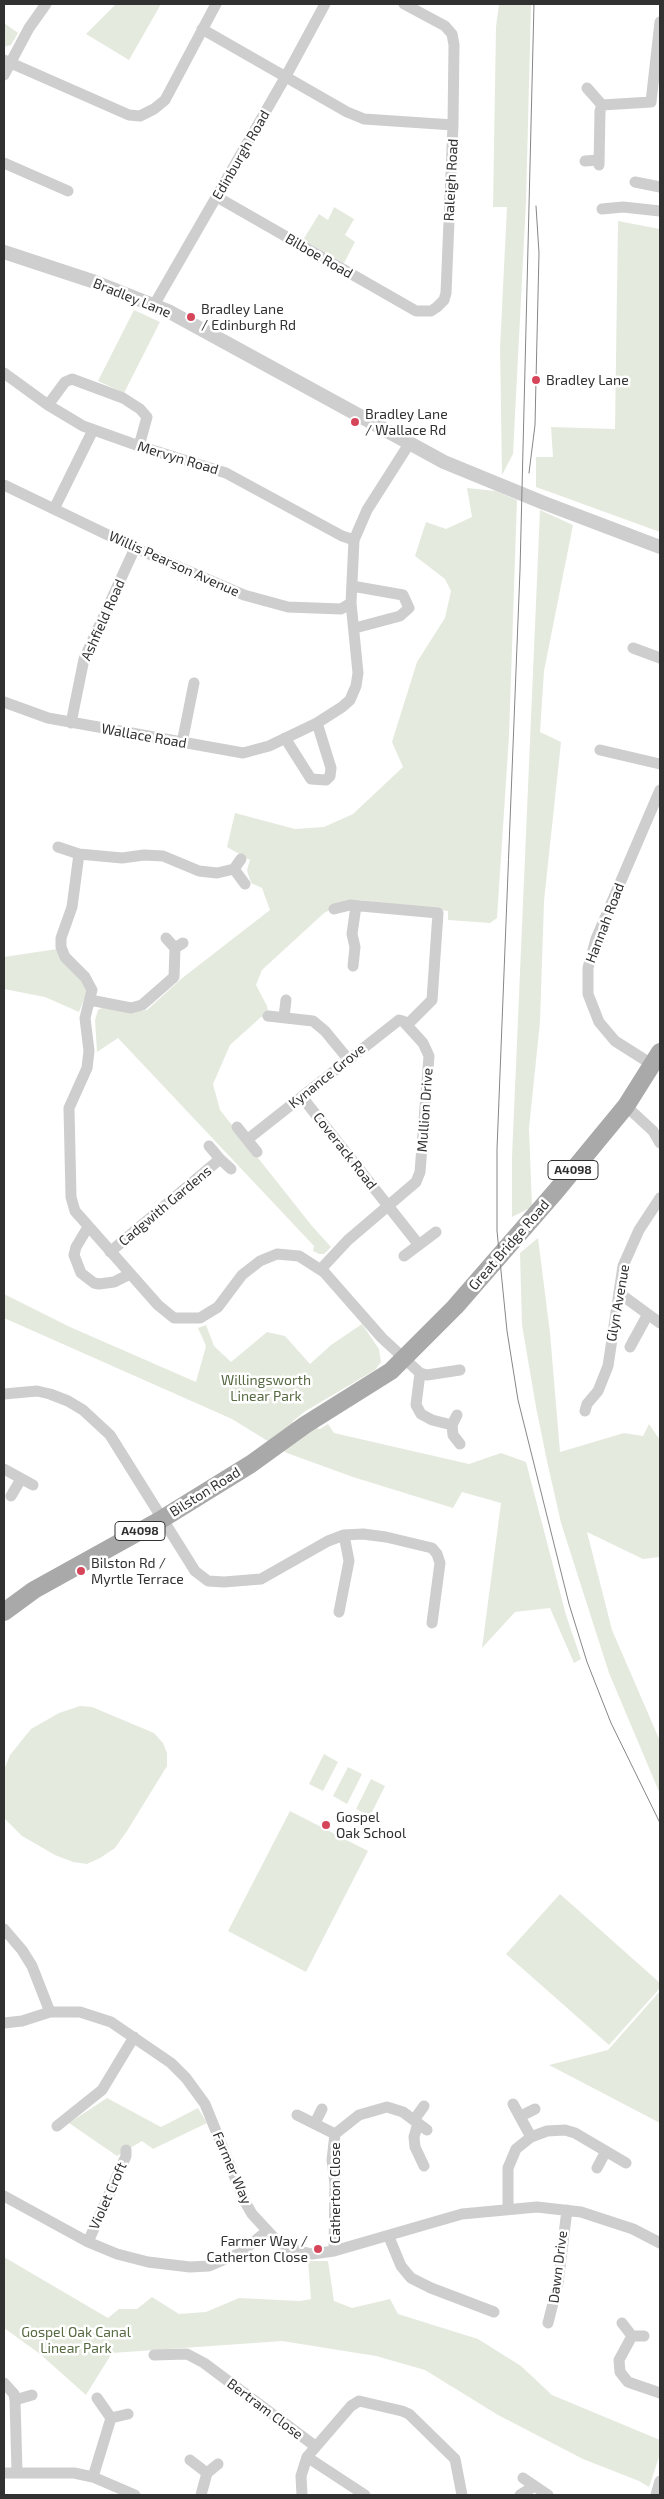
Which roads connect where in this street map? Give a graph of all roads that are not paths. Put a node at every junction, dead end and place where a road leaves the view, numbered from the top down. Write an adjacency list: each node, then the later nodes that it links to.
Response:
1 (46, 4): 7 (street)
2 (216, 4): 6 (street)
3 (325, 4): 9 (street, Edinburgh Road)
4 (404, 4): 13 (street, Raleigh Road)
5 (660, 22): 11 (street)
6 (202, 29): 7 (street); 9 (street)
7 (7, 62): 8 (street)
8 (4, 76)
9 (286, 76): 13 (street); 19 (street, Edinburgh Road)
10 (587, 88): 12 (street)
11 (656, 103): 12 (street)
12 (602, 105): 14 (street)
13 (453, 125): 24 (street, Raleigh Road)
14 (585, 161)
15 (4, 163): 18 (street)
16 (635, 182): 17 (street)
17 (660, 188)
18 (68, 190)
19 (217, 197): 23 (street, Edinburgh Road); 24 (street, Bilboe Road)
20 (602, 209): 21 (street)
21 (660, 211)
22 (4, 252): 23 (street, Bradley Lane)
23 (154, 305): 28 (street, Bradley Lane)
24 (422, 312)
25 (4, 373): 26 (street, Mervyn Road)
26 (48, 405): 27 (street, Mervyn Road); 29 (street)
27 (92, 430): 29 (street, Mervyn Road); 31 (street)
28 (409, 444): 32 (street, Wallace Road); 33 (street, Bradley Lane)
29 (139, 446): 32 (street, Mervyn Road)
30 (4, 485): 31 (street, Willis Pearson Avenue)
31 (54, 509): 34 (street, Willis Pearson Avenue)
32 (354, 540): 35 (street, Wallace Road)
33 (660, 547)
34 (135, 548): 36 (street, Willis Pearson Avenue); 42 (street, Ashfield Road)
35 (352, 586): 36 (street, Wallace Road); 37 (street)
36 (351, 603): 37 (street, Wallace Road)
37 (355, 628): 43 (street, Wallace Road)
38 (633, 648): 39 (street)
39 (660, 658)
40 (194, 683): 45 (street)
41 (4, 702): 42 (street, Wallace Road)
42 (71, 723): 45 (street, Wallace Road)
43 (317, 723): 44 (street, Wallace Road); 44 (street)
44 (285, 738): 45 (street, Wallace Road)
45 (182, 743)
46 (600, 750): 47 (street)
47 (660, 764)
48 (660, 790): 64 (street, Hannah Road)
49 (58, 847): 50 (street)
50 (79, 854): 52 (street); 58 (street)
51 (241, 859): 52 (street)
52 (234, 870): 53 (street)
53 (245, 884)
54 (356, 906): 55 (street); 57 (street); 62 (street)
55 (334, 910)
56 (166, 938): 58 (street)
57 (353, 966)
58 (90, 1000): 76 (street)
59 (286, 1000): 61 (street)
60 (268, 1016): 61 (street)
61 (284, 1017): 63 (street)
62 (407, 1025): 63 (street, Kynance Grove); 75 (street, Mullion Drive)
63 (348, 1059): 65 (street, Kynance Grove)
64 (657, 1059): 66 (main road, Great Bridge Road / A4098)
65 (302, 1097): 68 (street, Kynance Grove); 75 (street, Coverack Road)
66 (626, 1106): 69 (street); 87 (main road, Great Bridge Road / A4098)
67 (237, 1127): 68 (street)
68 (248, 1139): 71 (street)
69 (660, 1143)
70 (209, 1146): 72 (street, Cadgwith Gardens)
71 (257, 1152)
72 (220, 1159): 73 (street, Cadgwith Gardens); 79 (street, Cadgwith Gardens)
73 (231, 1169)
74 (660, 1198): 83 (street, Glyn Avenue)
75 (388, 1206): 78 (street, Coverack Road); 81 (street, Mullion Drive)
76 (88, 1227): 79 (street); 82 (street)
77 (436, 1232): 78 (street)
78 (419, 1245): 80 (street)
79 (110, 1252): 82 (street)
80 (404, 1256)
81 (321, 1269): 82 (street); 87 (street)
82 (130, 1274)
83 (619, 1293): 84 (street); 91 (street, Glyn Avenue)
84 (648, 1314): 85 (street); 86 (street)
85 (660, 1323)
86 (630, 1347)
87 (404, 1359): 89 (street); 97 (main road, Bilston Road / A4098)
88 (460, 1370): 89 (street)
89 (420, 1373): 92 (street)
90 (4, 1394): 97 (street)
91 (585, 1411)
92 (460, 1444)
93 (4, 1468): 94 (street)
94 (21, 1479): 95 (street); 96 (street)
95 (33, 1485)
96 (11, 1496)
97 (162, 1519): 98 (street); 99 (main road, Bilston Road / A4098)
98 (344, 1535): 100 (street); 101 (street)
99 (4, 1612)
100 (339, 1612)
101 (432, 1623)
102 (4, 1929): 103 (street)
103 (50, 2012): 104 (street, Farmer Way); 105 (street, Farmer Way)
104 (4, 2023)
105 (134, 2038): 114 (street); 125 (street, Farmer Way)
106 (513, 2104): 111 (street)
107 (424, 2106): 113 (street)
108 (322, 2109): 112 (street)
109 (535, 2109): 111 (street)
110 (297, 2115): 112 (street, Catherton Close)
111 (521, 2116): 116 (street)
112 (315, 2123): 115 (street, Catherton Close)
113 (420, 2124): 115 (street, Catherton Close); 120 (street)
114 (57, 2126)
115 (335, 2134): 129 (street, Catherton Close)
116 (531, 2137): 118 (street); 123 (street)
117 (126, 2150): 127 (street, Violet Croft)
118 (606, 2151): 119 (street); 121 (street)
119 (626, 2163)
120 (424, 2166)
121 (597, 2168)
122 (4, 2196): 127 (street)
123 (508, 2208): 124 (street, Farmer Way); 126 (street, Farmer Way)
124 (566, 2210): 128 (street, Farmer Way); 131 (street, Dawn Drive)
125 (267, 2231): 127 (street); 129 (street, Farmer Way)
126 (388, 2237): 129 (street, Farmer Way); 130 (street)
127 (88, 2242)
128 (660, 2243)
129 (334, 2252)
130 (494, 2312)
131 (548, 2323)
132 (622, 2323): 133 (street)
133 (632, 2336): 134 (street); 139 (street)
134 (644, 2336)
135 (154, 2355): 137 (street, Bertram Close)
136 (222, 2362): 137 (street, Bertram Close)
137 (216, 2372): 145 (street, Bertram Close)
138 (4, 2383): 142 (street)
139 (660, 2393)
140 (32, 2395): 142 (street)
141 (97, 2398): 144 (street)
142 (15, 2400): 149 (street)
143 (128, 2414): 144 (street)
144 (111, 2418): 152 (street)
145 (315, 2446): 146 (street); 159 (street)
146 (307, 2457): 157 (street); 158 (street)
147 (190, 2460): 150 (street)
148 (218, 2464): 150 (street)
149 (18, 2472): 151 (street); 152 (street)
150 (207, 2472): 156 (street)
151 (4, 2473)
152 (93, 2477): 155 (street)
153 (522, 2478): 154 (street)
154 (533, 2486): 160 (street); 161 (street)
155 (135, 2495)
156 (201, 2495)
157 (302, 2495)
158 (364, 2495)
159 (462, 2495)
160 (520, 2495)
161 (548, 2495)

